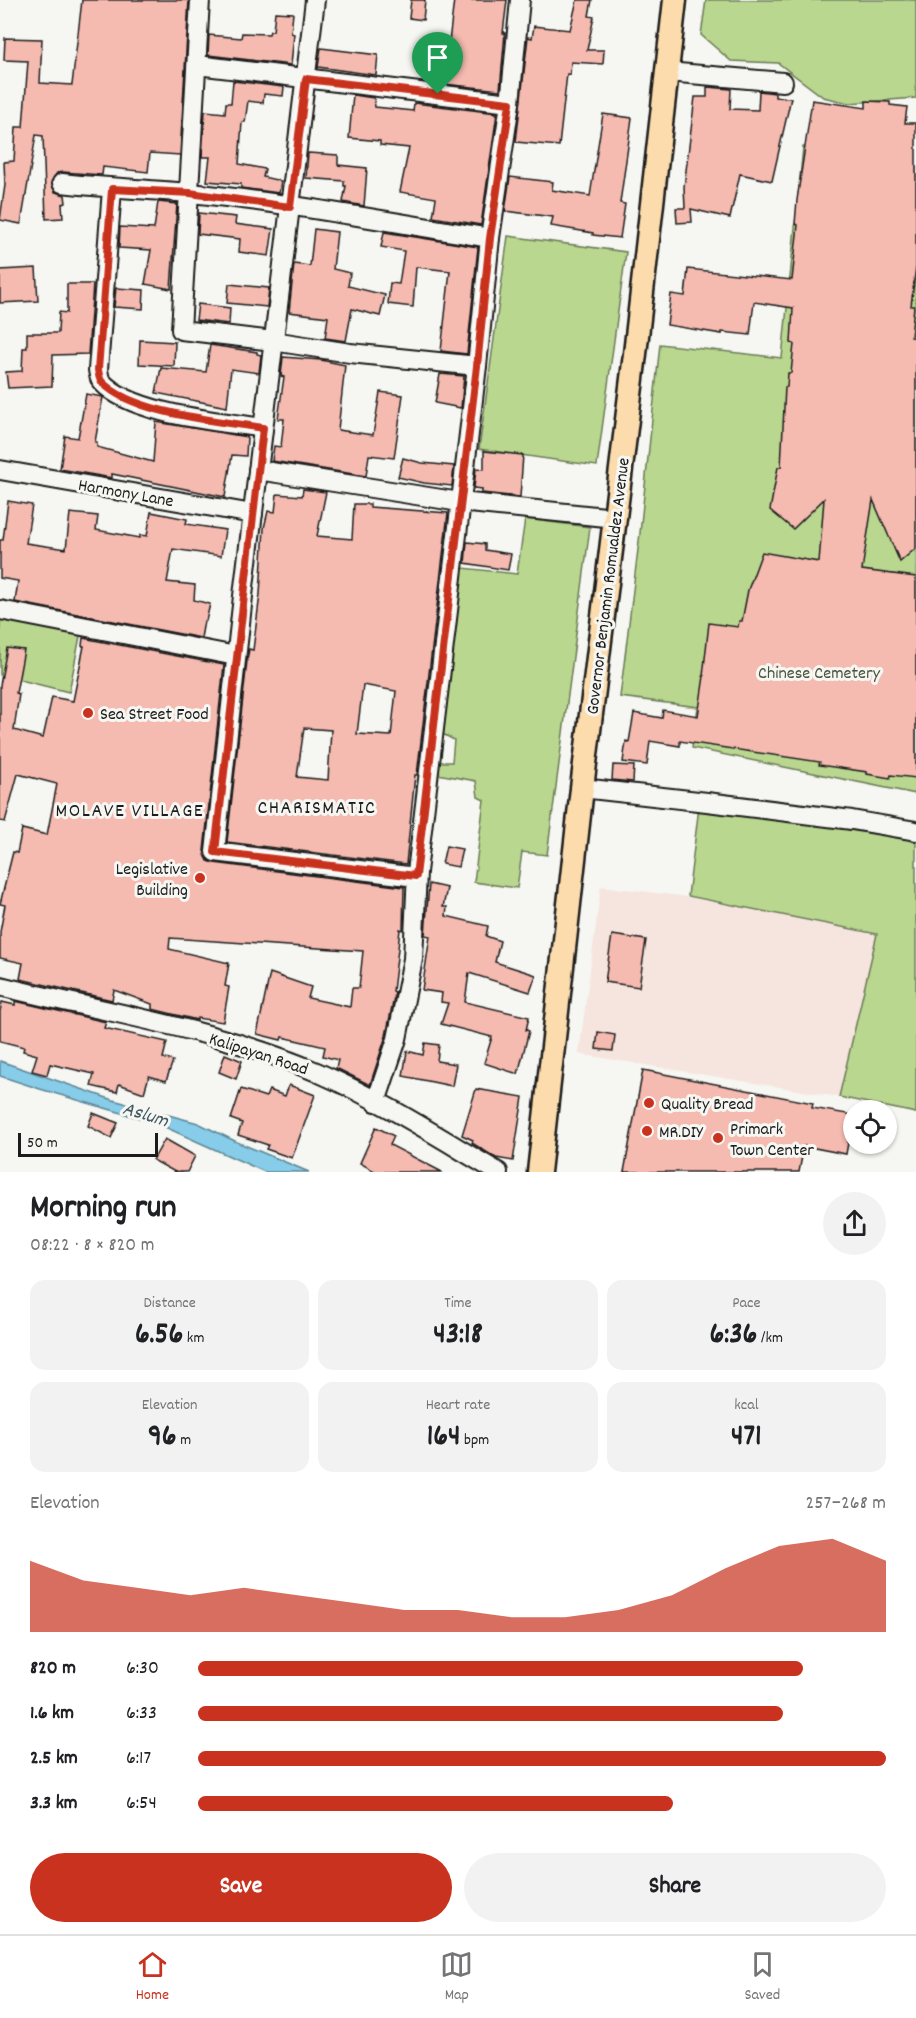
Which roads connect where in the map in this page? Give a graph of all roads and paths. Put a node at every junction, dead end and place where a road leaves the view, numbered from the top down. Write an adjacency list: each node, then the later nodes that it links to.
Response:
1 (200, 0): 5 (street)
2 (315, 0): 7 (street)
3 (520, 0): 9 (street)
4 (675, 0): 6 (main road, Governor Benjamin Romualdez Avenue)
5 (197, 65): 7 (street); 12 (street)
6 (667, 72): 8 (street); 22 (main road, Governor Benjamin Romualdez Avenue)
7 (306, 79): 9 (street); 13 (street)
8 (783, 82)
9 (510, 103): 14 (street)
10 (62, 183): 11 (street)
11 (112, 189): 12 (street); 17 (street)
12 (190, 193): 13 (street); 15 (street)
13 (290, 207): 14 (street); 15 (street)
14 (490, 238): 16 (street)
15 (273, 340): 16 (street); 17 (street)
16 (477, 366): 20 (street)
17 (263, 428): 19 (street)
18 (0, 470): 21 (street, Harmony Lane)
19 (258, 470): 20 (street); 21 (street)
20 (460, 502): 22 (street); 27 (street)
21 (253, 514): 24 (street)
22 (615, 518): 25 (main road, Governor Benjamin Romualdez Avenue)
23 (0, 610): 24 (street)
24 (236, 656): 27 (street)
25 (582, 788): 26 (street); 31 (main road, Governor Benjamin Romualdez Avenue)
26 (916, 831)
27 (416, 876): 29 (street)
28 (0, 986): 29 (street, Kalipayan Road)
29 (376, 1102): 30 (street, Kalipayan Road)
30 (498, 1172)
31 (539, 1172)

